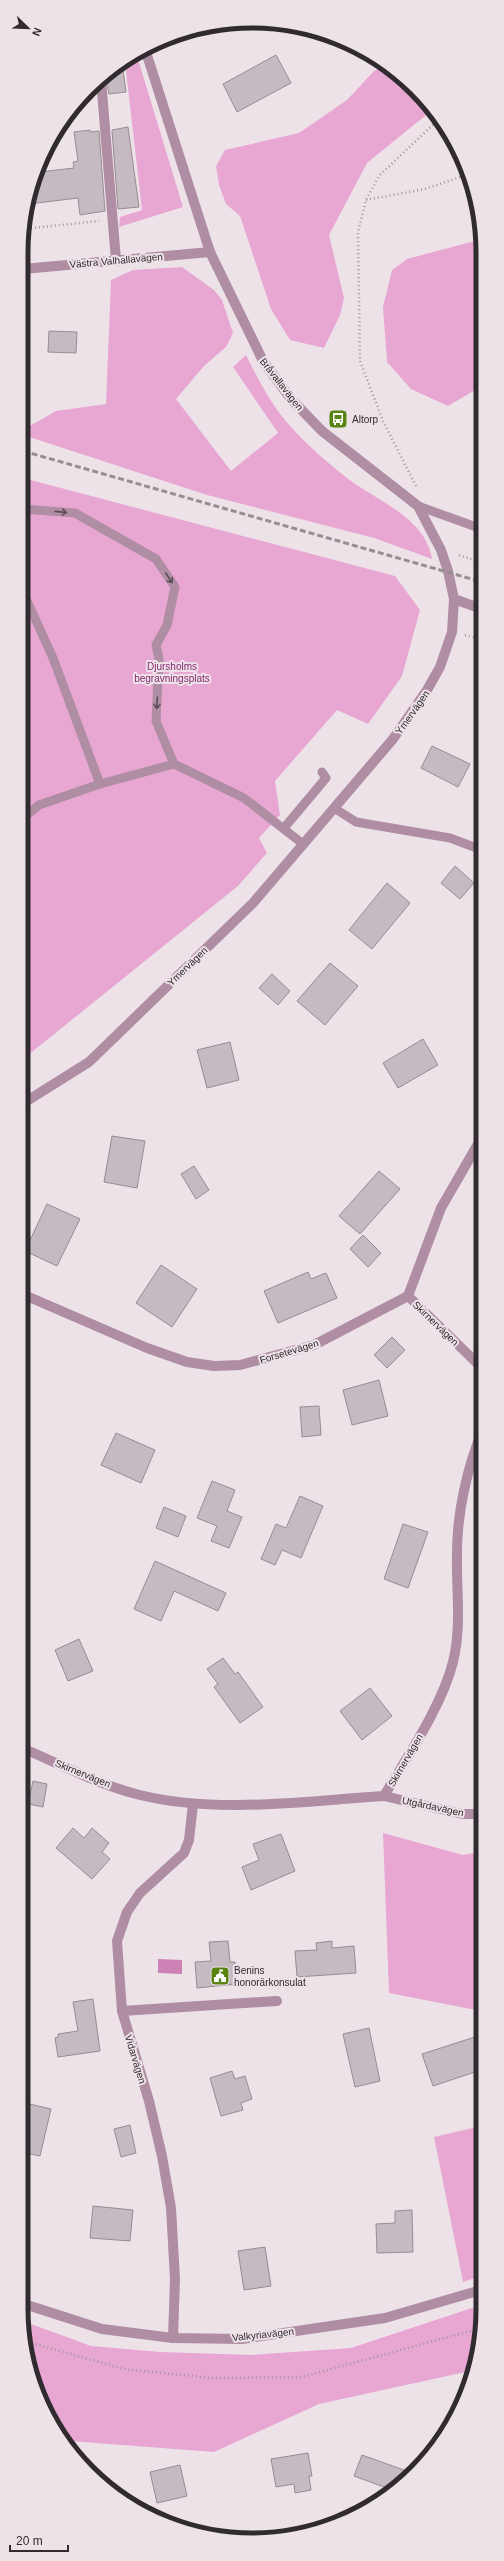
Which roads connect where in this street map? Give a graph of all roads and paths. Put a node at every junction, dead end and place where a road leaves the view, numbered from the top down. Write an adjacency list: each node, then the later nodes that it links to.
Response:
1 (147, 54): 8 (street, Bråvallavägen)
2 (102, 86): 6 (street)
3 (435, 123): 5 (path)
4 (463, 176): 5 (path)
5 (366, 200): 11 (path)
6 (112, 220): 7 (path); 9 (street)
7 (29, 228)
8 (210, 252): 9 (street, Västra Valhallavägen); 11 (street, Bråvallavägen)
9 (116, 260): 10 (street, Västra Valhallavägen)
10 (28, 268)
11 (415, 503): 13 (lane); 14 (street, Bråvallavägen)
12 (28, 509): 19 (lane, one-way to 19)
13 (476, 527)
14 (441, 550): 15 (path); 16 (street, Bråvallavägen)
15 (476, 561)
16 (454, 599): 18 (street); 22 (street, Ymervägen)
17 (28, 603): 21 (lane)
18 (476, 607)
19 (174, 764): 21 (lane); 24 (lane)
20 (322, 772): 24 (lane)
21 (100, 784): 23 (lane)
22 (334, 808): 25 (street, Ymervägen); 26 (lane)
23 (28, 814)
24 (284, 828): 25 (lane)
25 (303, 844): 27 (street, Ymervägen)
26 (476, 848)
27 (28, 1100)
28 (476, 1147): 29 (street)
29 (408, 1296): 30 (street, Forsetevägen); 31 (street, Skirnervägen)
30 (28, 1297)
31 (476, 1362)
32 (476, 1453): 34 (street, Skirnervägen)
33 (28, 1750): 35 (street, Skirnervägen)
34 (384, 1796): 35 (street, Skirnervägen); 36 (street, Utgårdavägen)
35 (193, 1804): 38 (street, Vidarvägen)
36 (476, 1814)
37 (278, 2001): 38 (street)
38 (122, 2011): 42 (street, Vidarvägen)
39 (476, 2291): 42 (street, Valkyriavägen)
40 (28, 2305): 42 (street, Valkyriavägen)
41 (475, 2330): 43 (path)
42 (173, 2338)
43 (31, 2343)

